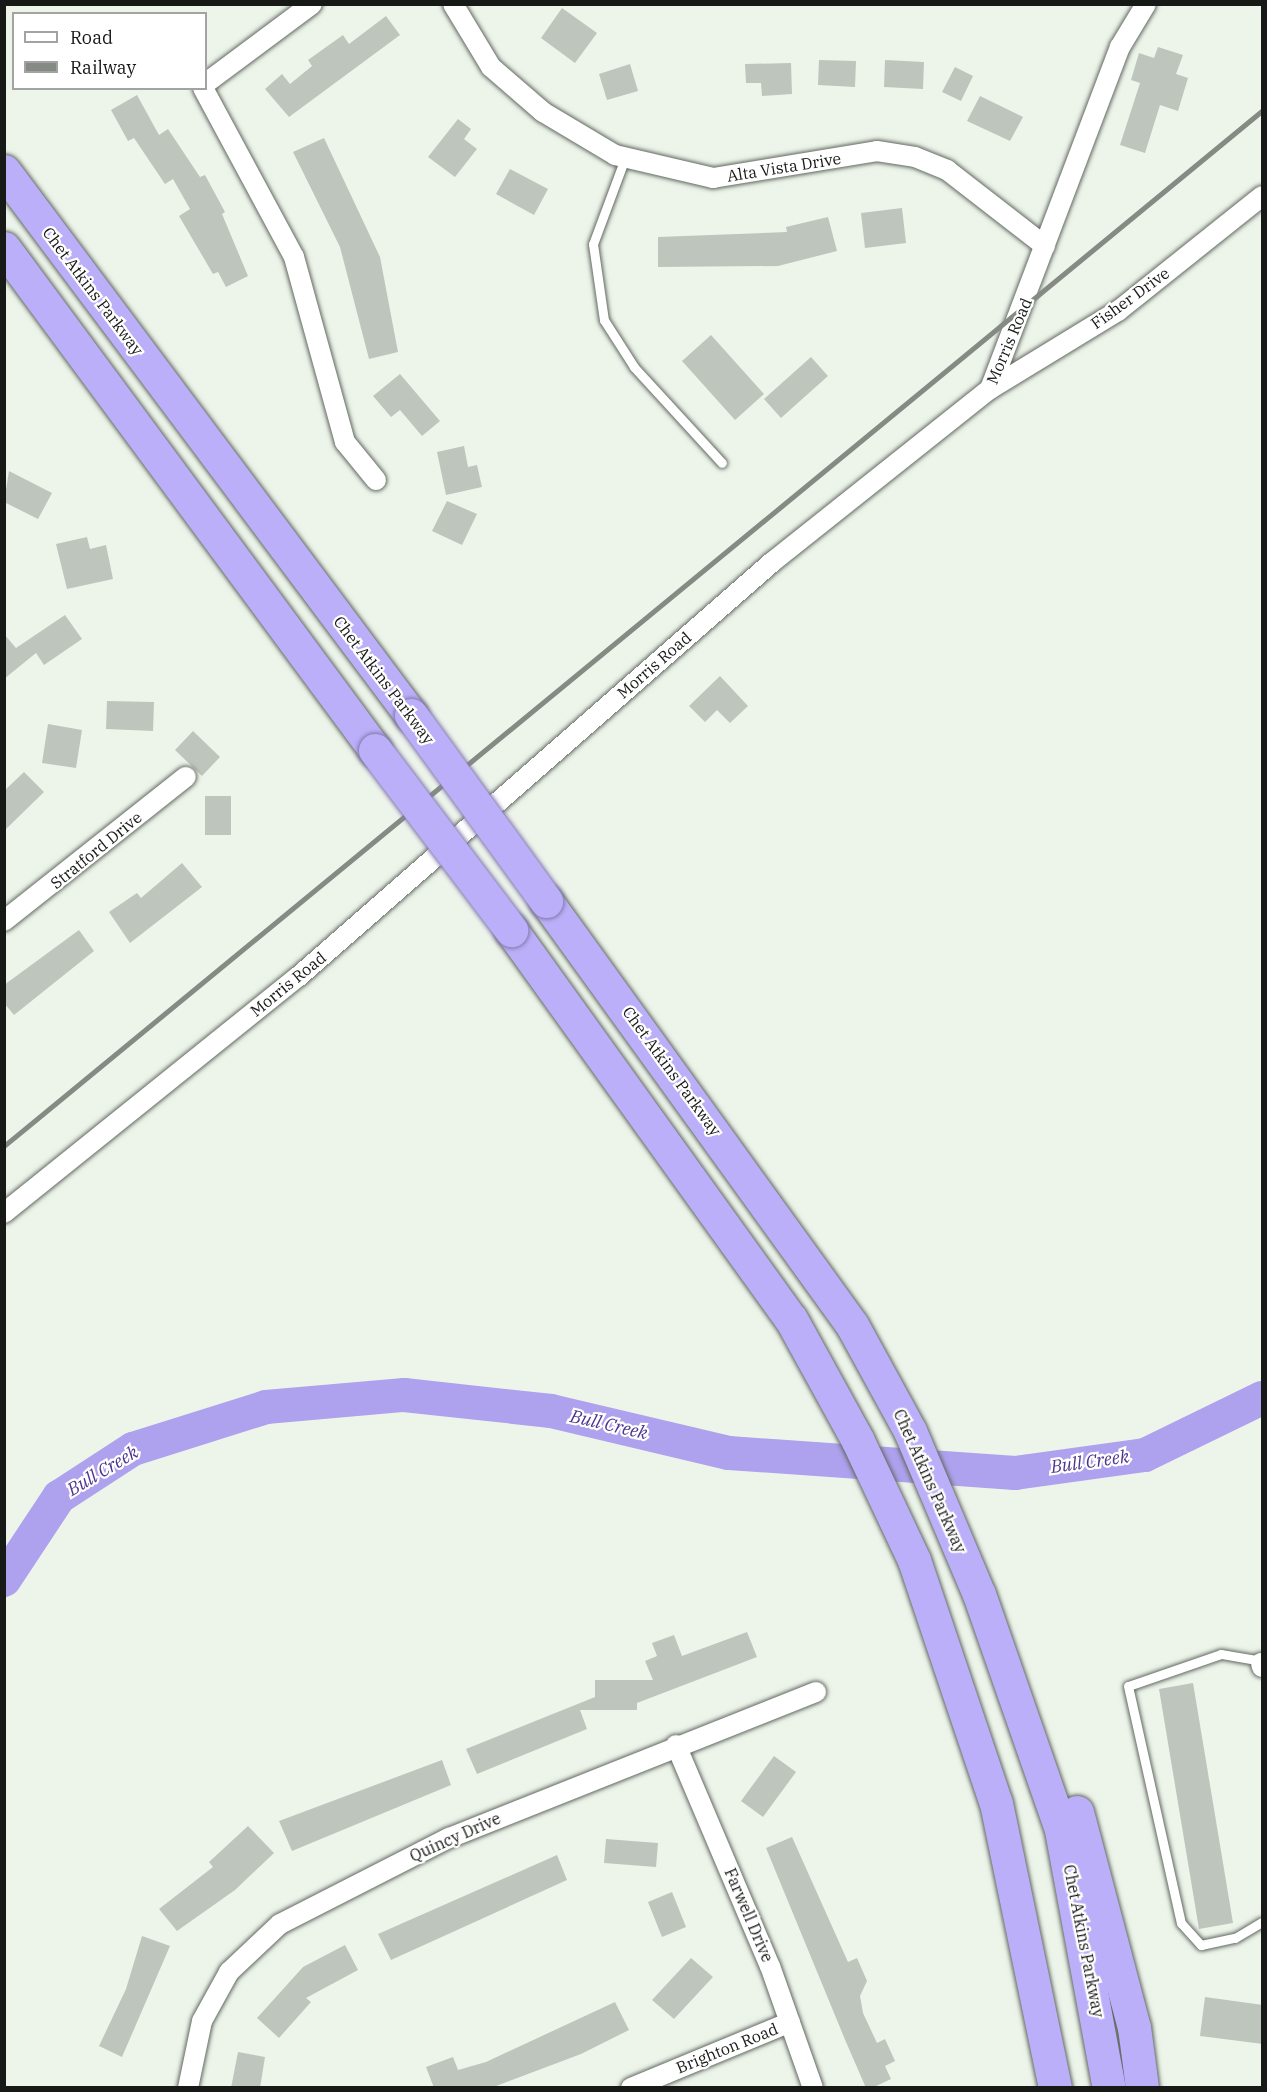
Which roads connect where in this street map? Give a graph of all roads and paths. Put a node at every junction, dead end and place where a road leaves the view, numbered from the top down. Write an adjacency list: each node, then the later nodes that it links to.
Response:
1 (312, 4): 4 (street)
2 (453, 4): 6 (street, Alta Vista Drive)
3 (1146, 4): 9 (street, Morris Road)
4 (207, 82)
5 (204, 90): 13 (street)
6 (625, 158): 9 (street, Alta Vista Drive); 12 (lane)
7 (4, 171): 17 (highway, Chet Atkins Parkway, bridge)
8 (1263, 196): 11 (street, Fisher Drive)
9 (1045, 246): 11 (street, Morris Road)
10 (4, 248): 26 (highway, bridge)
11 (990, 389): 16 (street, Morris Road)
12 (722, 463)
13 (376, 480)
14 (186, 777): 15 (street, Stratford Drive)
15 (4, 921)
16 (4, 1213)
17 (989, 1597): 27 (highway, Chet Atkins Parkway); 28 (highway)
18 (1262, 1663): 21 (lane)
19 (816, 1692): 20 (street, Quincy Drive)
20 (676, 1745): 22 (street, Farwell Drive); 23 (street, Quincy Drive)
21 (1263, 1922)
22 (790, 2022): 24 (street, Brighton Road); 25 (street, Farwell Drive)
23 (188, 2088)
24 (631, 2088)
25 (813, 2088)
26 (1055, 2088)
27 (1108, 2088)
28 (1142, 2088)

